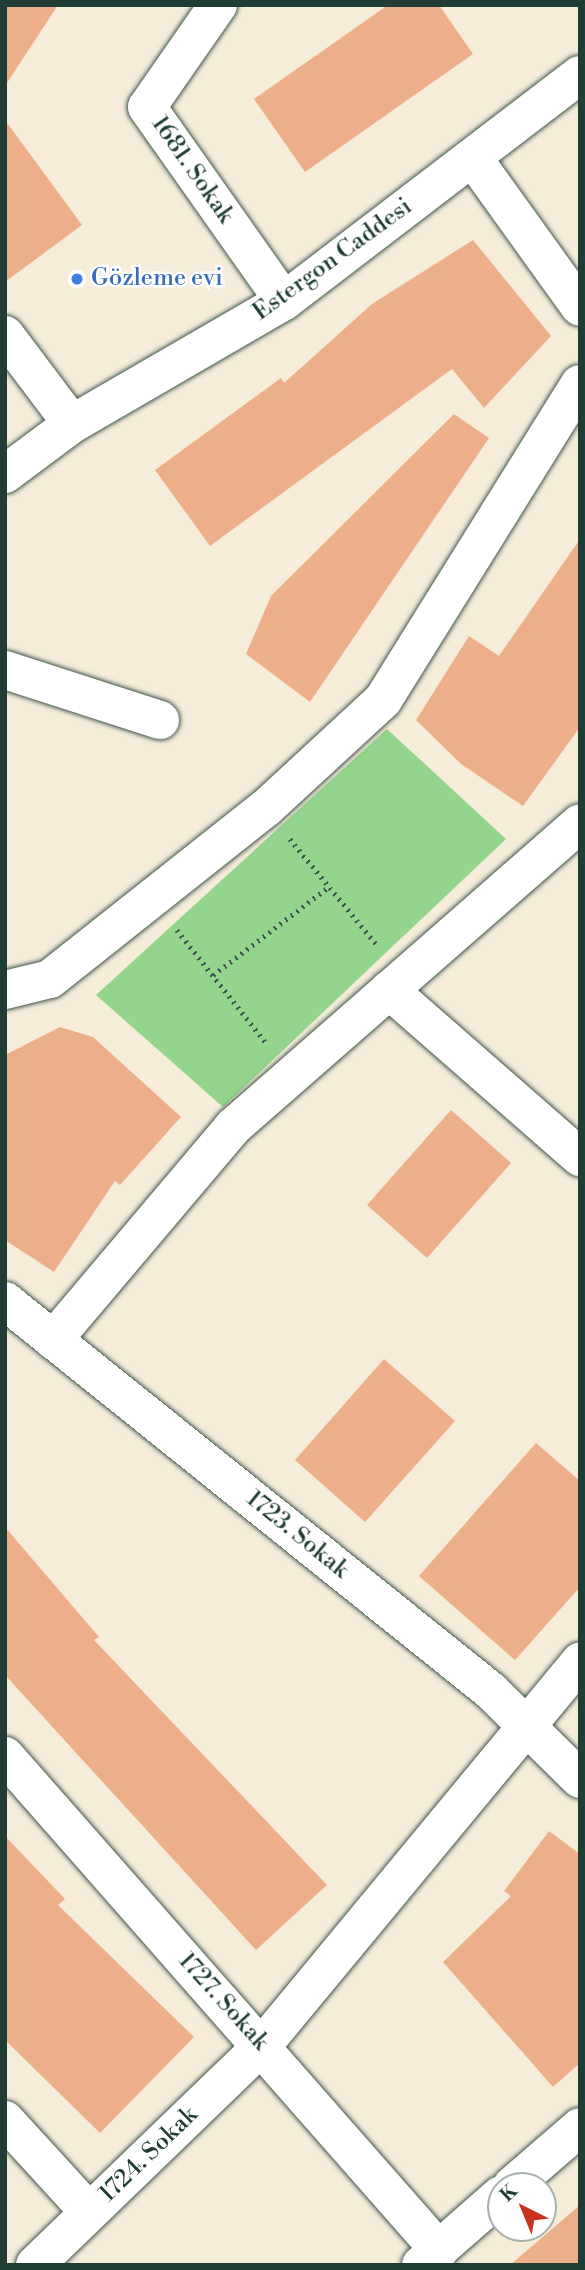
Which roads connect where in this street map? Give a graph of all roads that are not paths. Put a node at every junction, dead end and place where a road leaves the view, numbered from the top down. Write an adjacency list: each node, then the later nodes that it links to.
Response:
1 (218, 5): 4 (street, 1681. Sokak)
2 (580, 75): 3 (street, Estergon Caddesi)
3 (473, 158): 4 (street, Estergon Caddesi); 5 (street)
4 (284, 301): 8 (street, Estergon Caddesi)
5 (580, 307)
6 (5, 335): 8 (street)
7 (580, 384): 14 (street)
8 (72, 424): 9 (street, Estergon Caddesi)
9 (5, 474)
10 (5, 670): 11 (street)
11 (160, 720)
12 (580, 823): 13 (street)
13 (397, 984): 15 (street); 17 (street)
14 (5, 990)
15 (580, 1157)
16 (5, 1301): 17 (street, 1723. Sokak)
17 (53, 1340): 19 (street, 1723. Sokak)
18 (580, 1661): 19 (street, 1724. Sokak)
19 (526, 1725): 21 (street, 1723. Sokak); 22 (street, 1724. Sokak)
20 (5, 1756): 22 (street, 1727. Sokak)
21 (580, 1779)
22 (262, 2046): 27 (street, 1724. Sokak); 28 (street, 1727. Sokak)
23 (5, 2120): 27 (street)
24 (580, 2127): 25 (street)
25 (528, 2172)
26 (487, 2207): 28 (street)
27 (89, 2212): 29 (street, 1724. Sokak)
28 (430, 2257)
29 (35, 2265)

